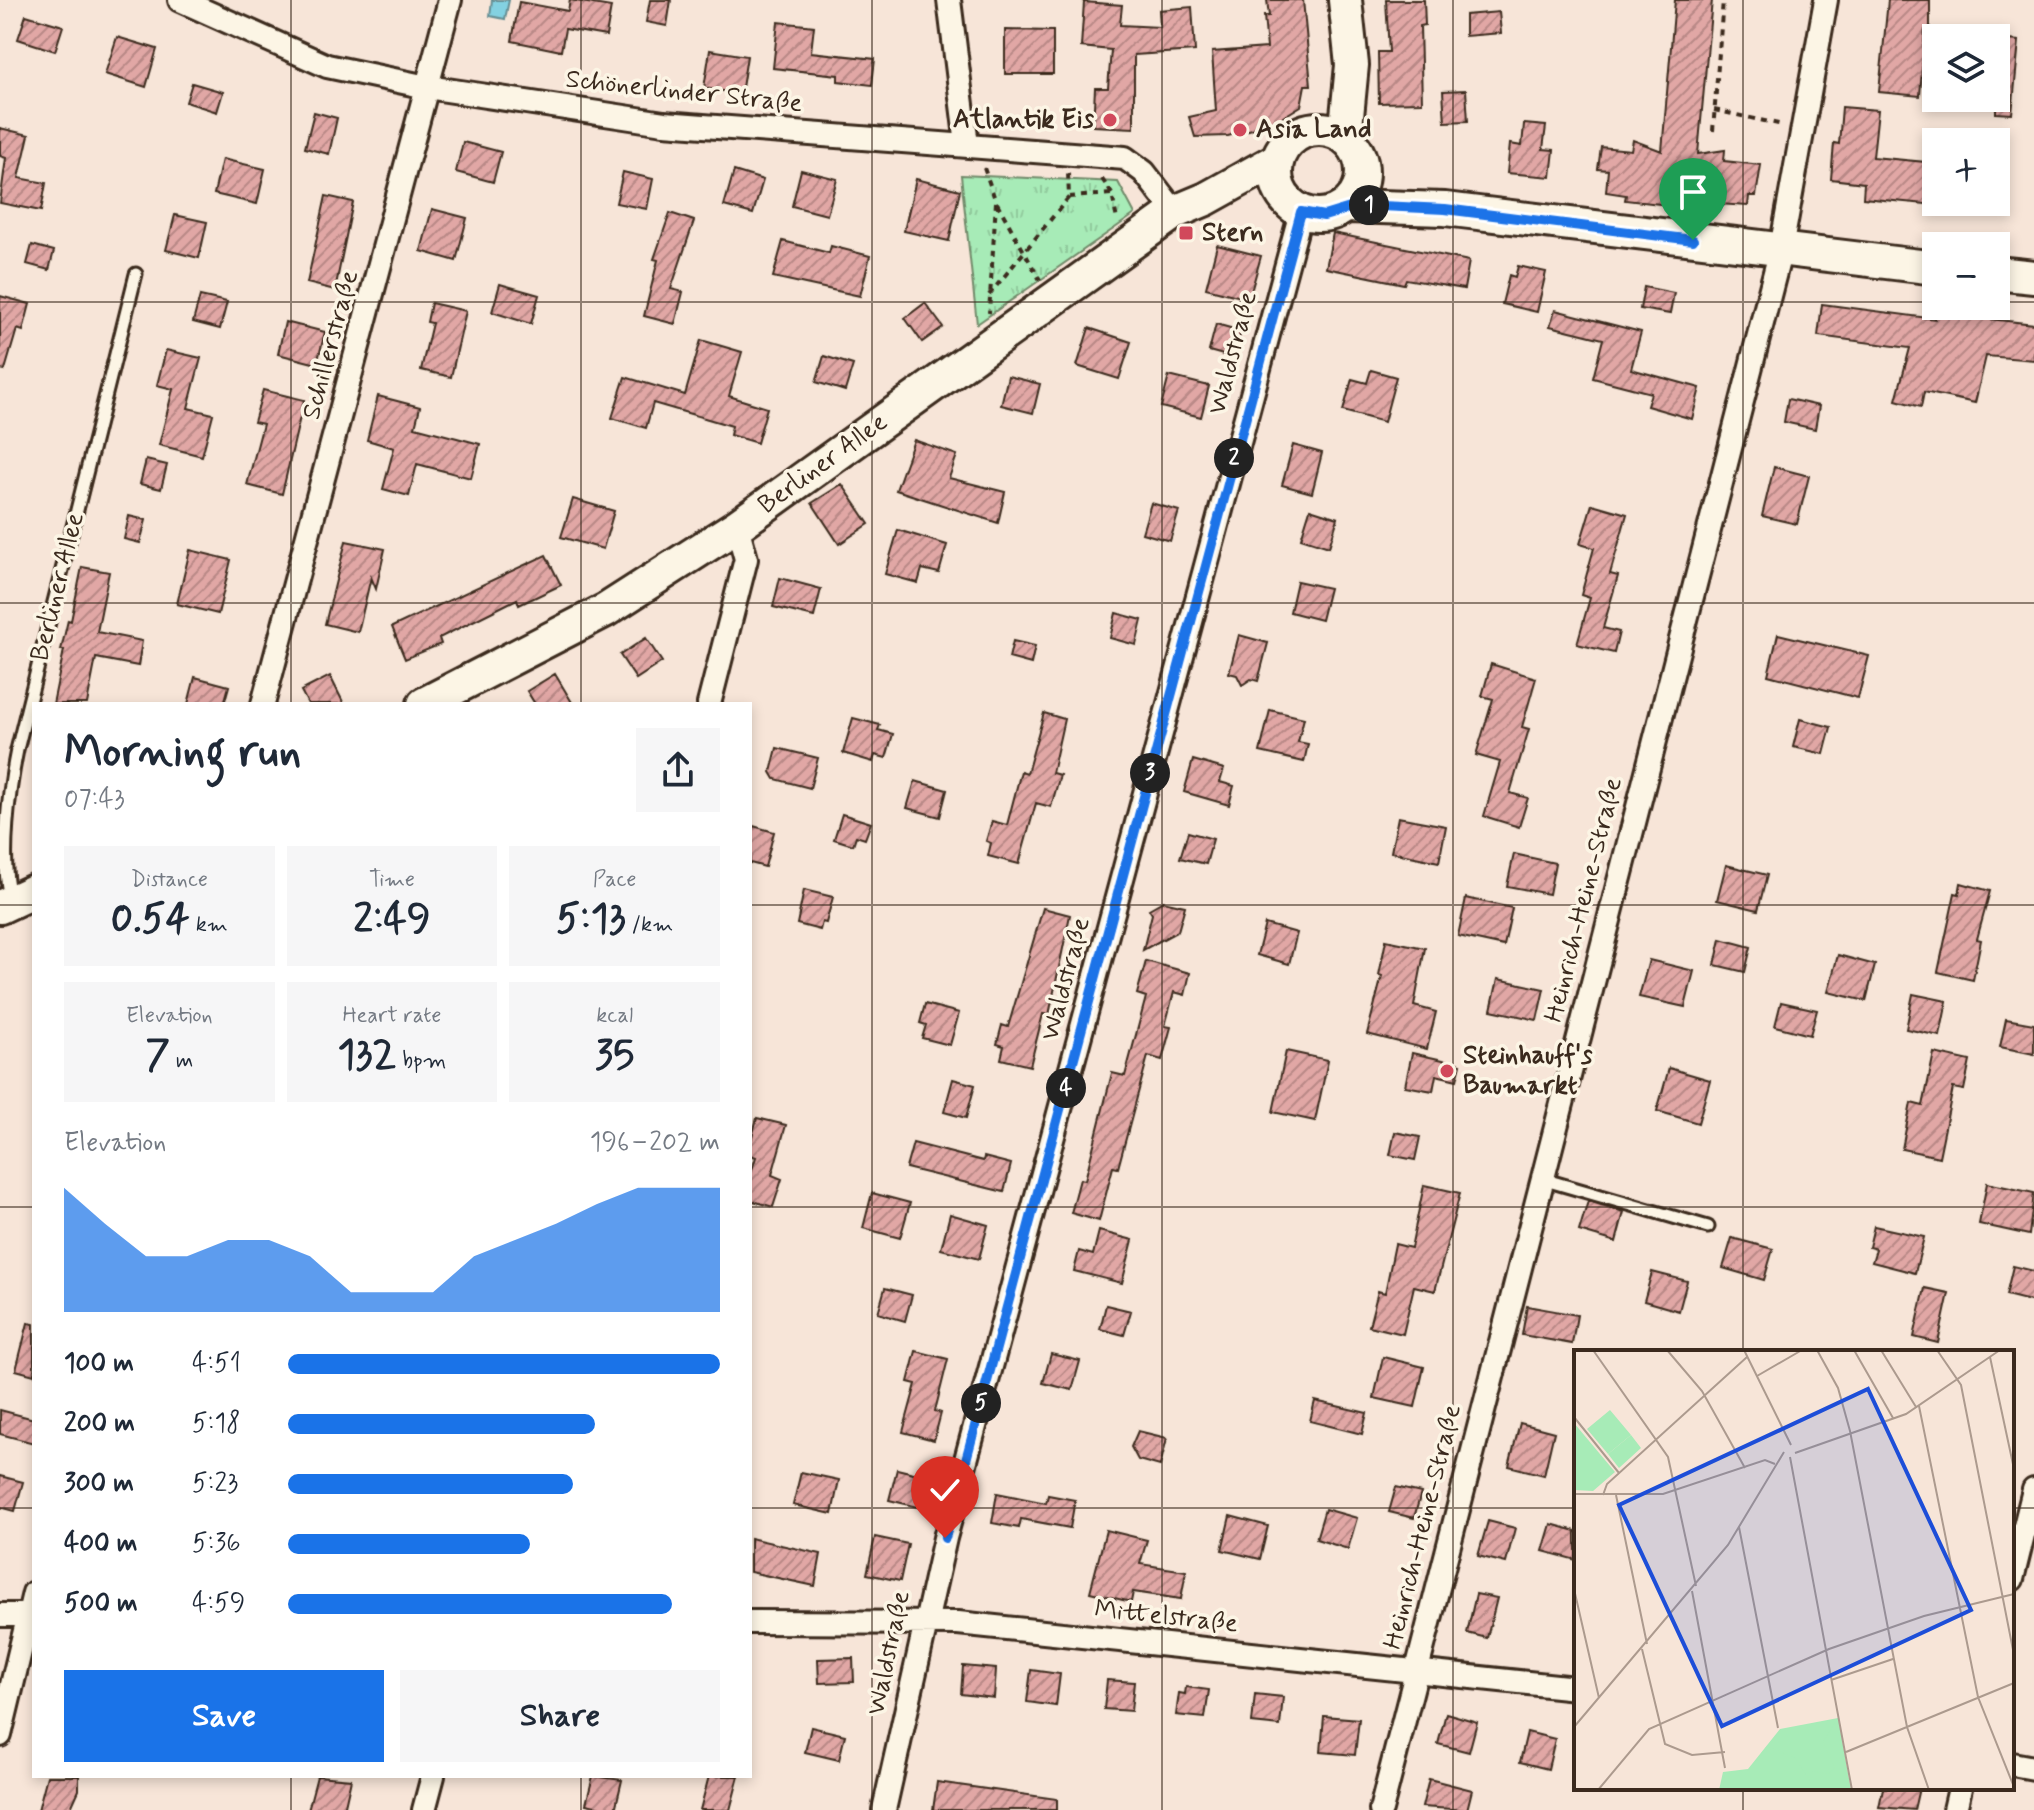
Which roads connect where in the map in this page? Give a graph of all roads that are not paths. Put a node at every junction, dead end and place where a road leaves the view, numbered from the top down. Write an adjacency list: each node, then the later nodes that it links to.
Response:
1 (180, 0): 6 (street, Schönerlinder Straße)
2 (450, 0): 6 (street, Schillerstraße)
3 (949, 0): 8 (street)
4 (1826, 0): 16 (street, Heinrich-Heine-Straße)
5 (1346, 15): 7 (main road); 9 (main road)
6 (427, 87): 8 (street, Schönerlinder Straße); 22 (street, Schillerstraße)
7 (1310, 129): 9 (main road); 10 (main road)
8 (967, 145): 15 (street, Schönerlinder Straße)
9 (1354, 150): 13 (main road); 14 (main road)
10 (1278, 159): 11 (main road, Berliner Allee); 12 (main road)
11 (1206, 199): 12 (main road, Berliner Allee); 15 (main road, Berliner Allee)
12 (1291, 202): 13 (main road); 33 (street, Waldstraße)
13 (1347, 206): 14 (main road)
14 (1445, 209): 16 (main road)
15 (1175, 212): 21 (main road, Berliner Allee)
16 (1781, 249): 17 (main road); 26 (street, Heinrich-Heine-Straße)
17 (1922, 266)
18 (136, 274): 25 (lane, Berliner Allee)
19 (2010, 274): 20 (main road)
20 (2034, 277)
21 (737, 526): 23 (main road, Berliner Allee); 24 (street)
22 (264, 702)
23 (428, 702)
24 (710, 702)
25 (15, 900)
26 (1541, 1179): 27 (lane); 34 (street, Heinrich-Heine-Straße)
27 (1708, 1227)
28 (2034, 1490): 29 (street)
29 (2014, 1571)
30 (0, 1615): 31 (street)
31 (31, 1615): 36 (street)
32 (752, 1622): 33 (street, Mittelstraße)
33 (924, 1623): 34 (street, Mittelstraße); 42 (street, Waldstraße)
34 (1415, 1671): 35 (street, Mittelstraße); 43 (street, Heinrich-Heine-Straße)
35 (1574, 1688)
36 (0, 1735)
37 (2014, 1764): 38 (street)
38 (2034, 1768)
39 (432, 1778): 41 (street)
40 (1960, 1790): 44 (street)
41 (424, 1810)
42 (884, 1810)
43 (1381, 1810)
44 (1955, 1810)

